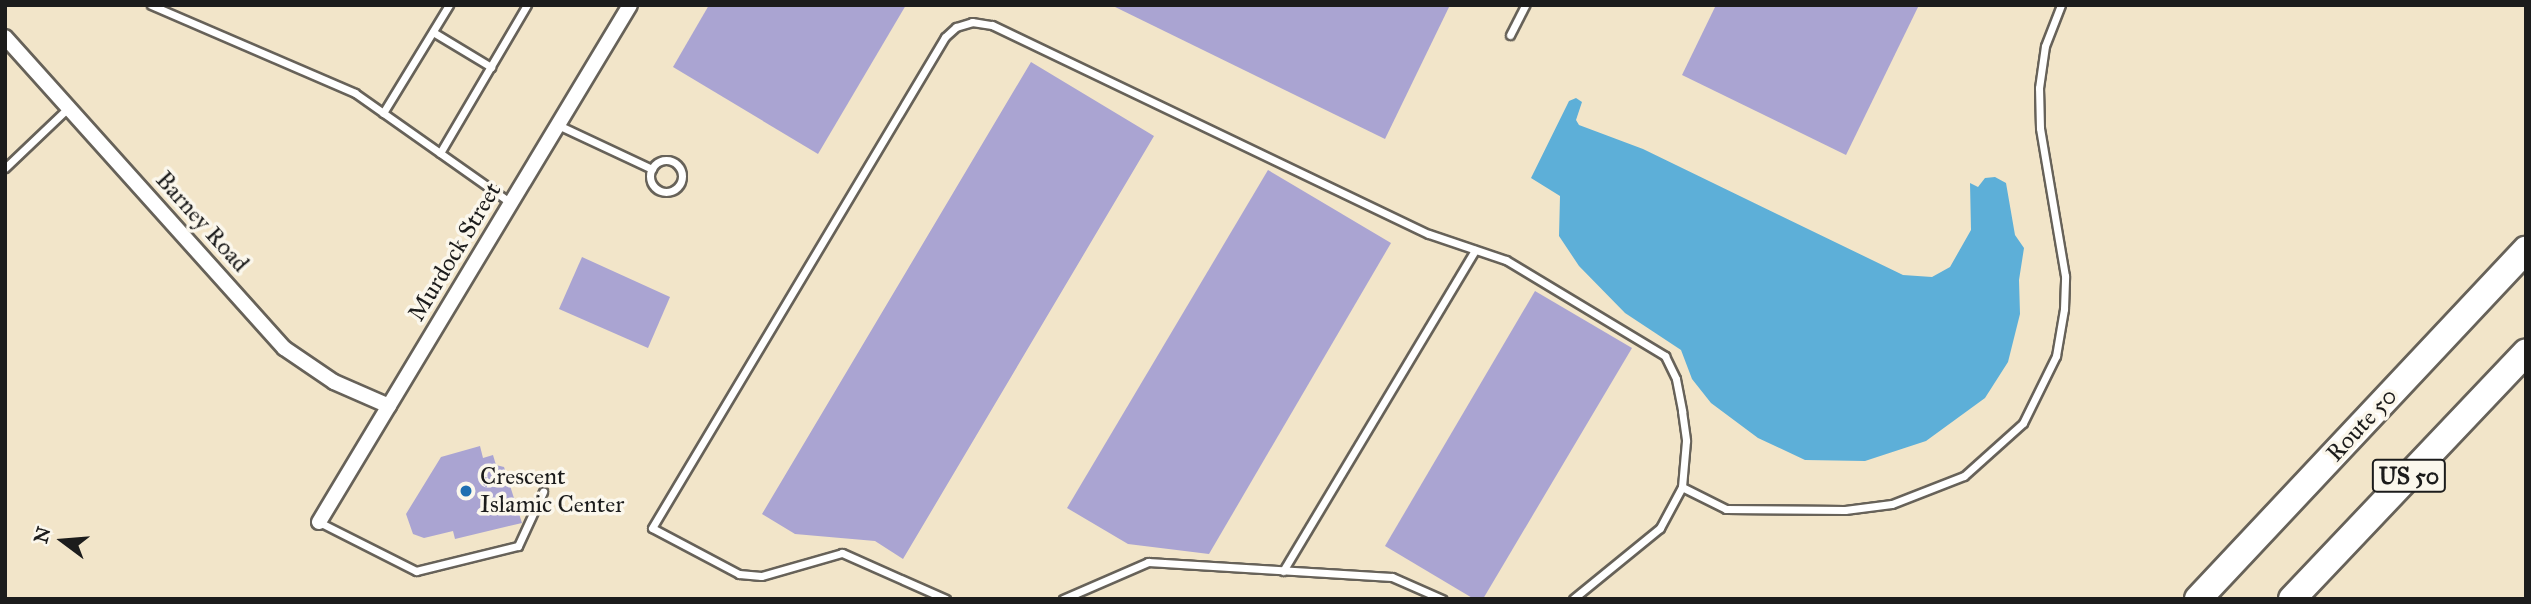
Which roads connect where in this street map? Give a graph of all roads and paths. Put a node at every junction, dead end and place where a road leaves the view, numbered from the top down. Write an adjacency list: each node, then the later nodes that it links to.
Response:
1 (151, 5): 12 (lane)
2 (449, 5): 7 (lane)
3 (527, 5): 10 (lane)
4 (629, 5): 13 (street, Murdock Street)
5 (1525, 5): 8 (lane)
6 (2062, 5): 22 (lane)
7 (433, 32): 10 (lane); 12 (lane)
8 (1510, 35)
9 (5, 37): 11 (street, Barney Road)
10 (491, 67): 14 (lane)
11 (68, 108): 15 (lane); 21 (street, Barney Road)
12 (383, 113): 14 (lane)
13 (558, 125): 16 (lane); 17 (street, Murdock Street)
14 (440, 153): 17 (lane)
15 (5, 168)
16 (652, 169): 16 (lane)
17 (511, 203): 21 (street, Murdock Street)
18 (1475, 250): 22 (lane); 25 (lane); 26 (lane)
19 (2526, 250): 30 (highway, Route 50 / US 50)
20 (2526, 352): 31 (highway, US 50)
21 (389, 406): 24 (street, Murdock Street)
22 (1682, 487): 29 (lane)
23 (543, 492): 24 (lane)
24 (319, 522)
25 (1283, 571): 27 (lane); 28 (lane)
26 (946, 599)
27 (1063, 599)
28 (1442, 599)
29 (1573, 599)
30 (2198, 599)
31 (2292, 599)

